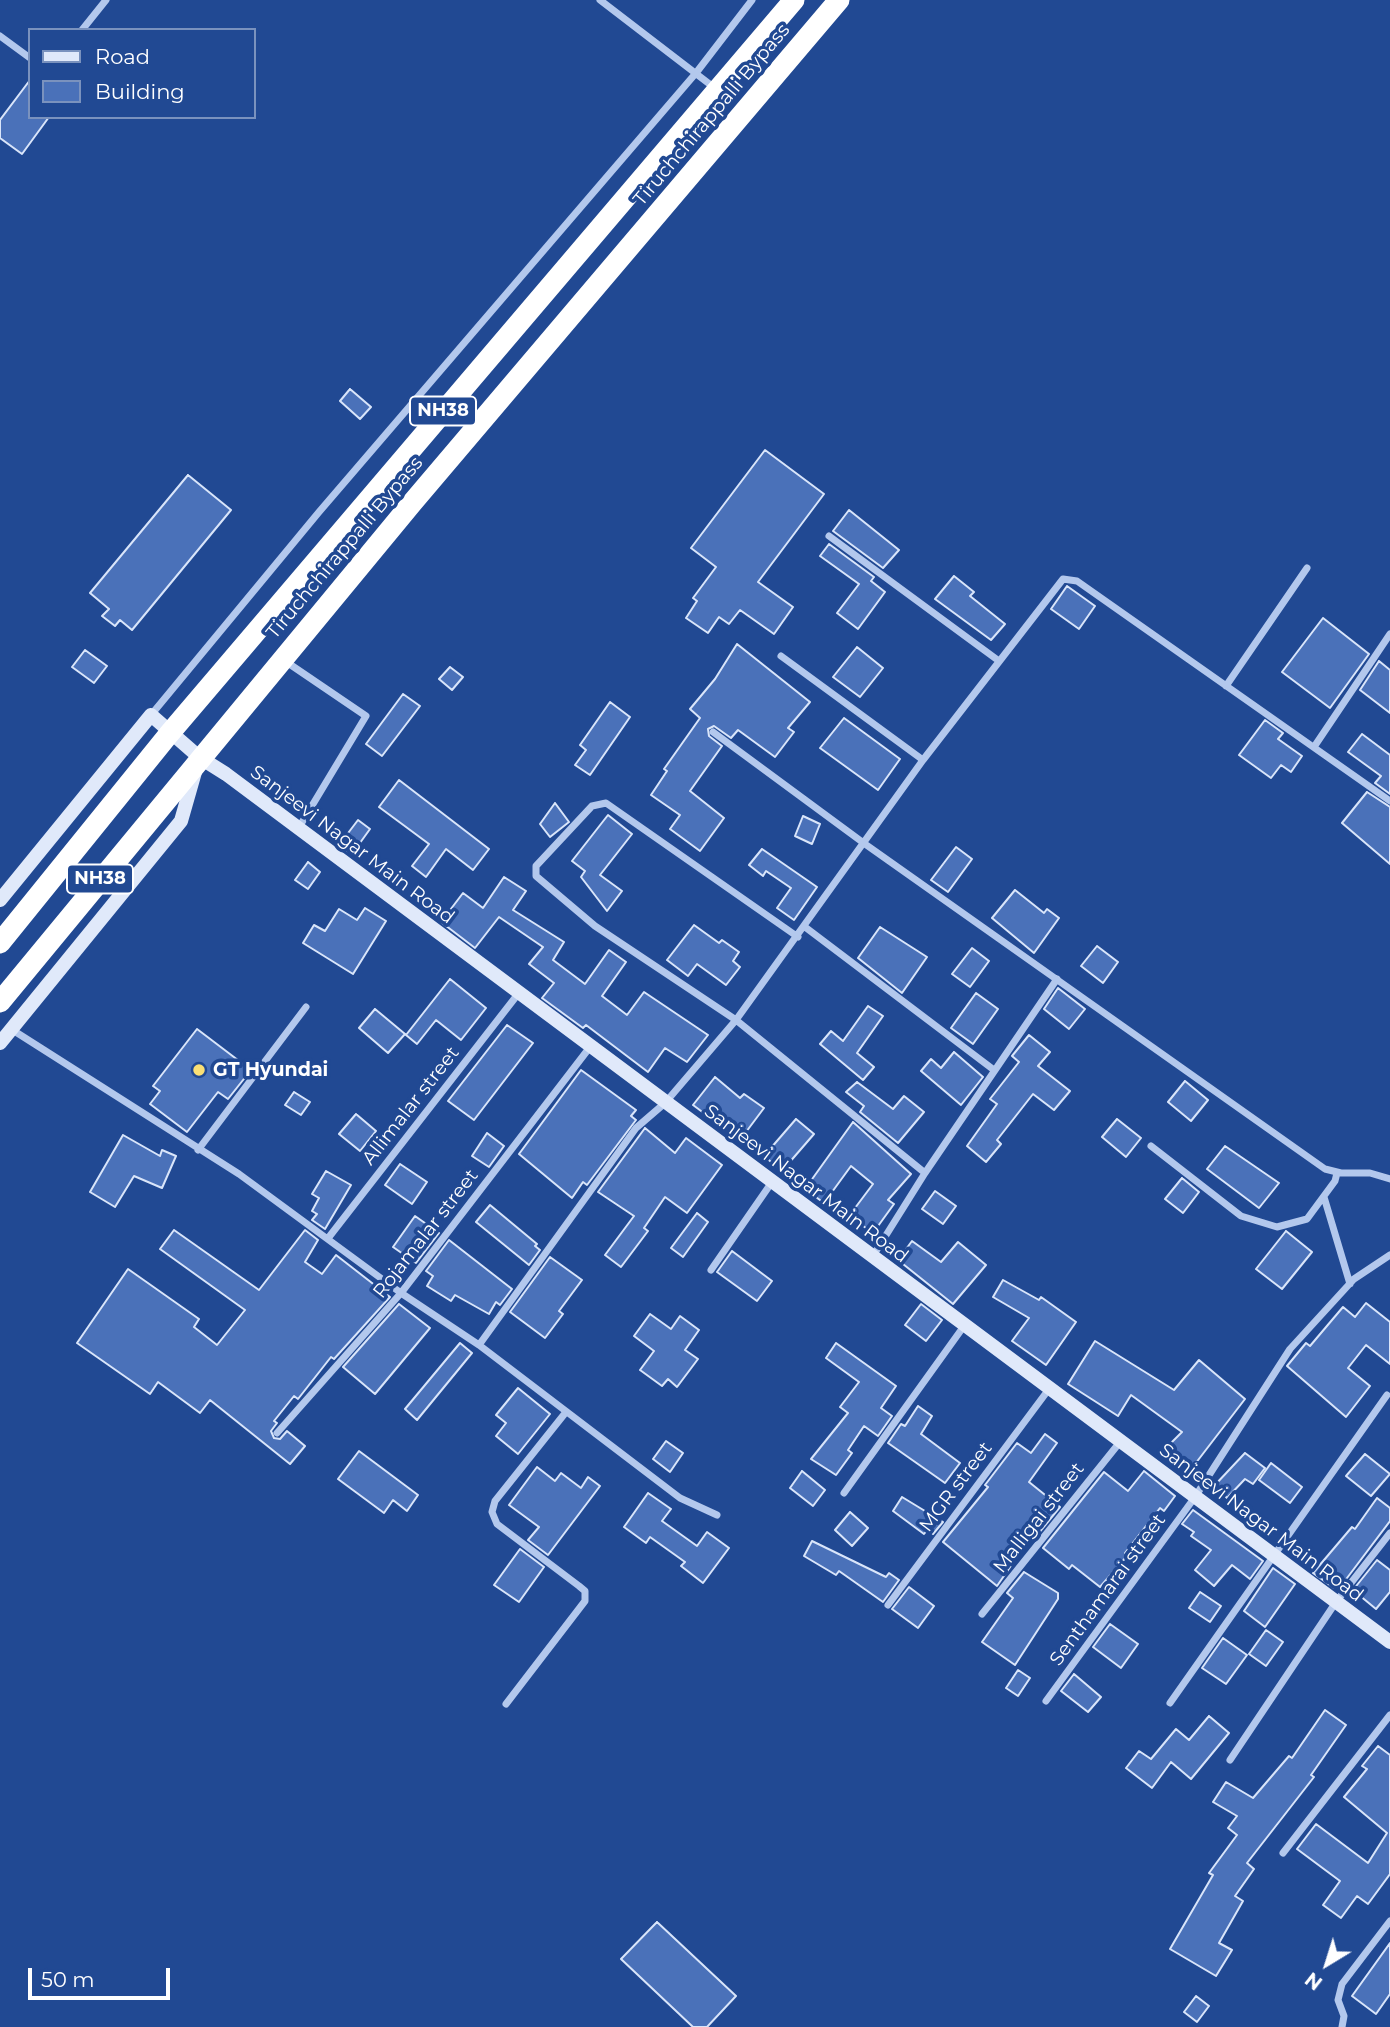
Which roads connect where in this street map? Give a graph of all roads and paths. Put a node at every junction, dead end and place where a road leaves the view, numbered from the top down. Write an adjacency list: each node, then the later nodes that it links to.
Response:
1 (106, 0): 6 (street)
2 (600, 0): 9 (street)
3 (752, 0): 9 (street)
4 (794, 0): 10 (highway, Tiruchchirappalli Bypass / NH38)
5 (839, 0): 15 (highway, Tiruchchirappalli Bypass / NH38)
6 (84, 28)
7 (0, 36): 8 (street)
8 (28, 57)
9 (696, 73): 10 (street); 18 (street)
10 (719, 91): 20 (highway, Tiruchchirappalli Bypass / NH38)
11 (829, 536): 16 (street)
12 (1307, 568): 17 (street)
13 (1390, 634): 21 (street)
14 (781, 656): 23 (street)
15 (283, 660): 22 (highway, Tiruchchirappalli Bypass / NH38); 25 (street)
16 (999, 661): 17 (street); 23 (street)
17 (1226, 686): 21 (street)
18 (151, 715): 20 (street, Sanjeevi Nagar Main Road); 27 (street)
19 (713, 732): 26 (street)
20 (169, 734): 22 (street, Sanjeevi Nagar Main Road); 30 (highway, Tiruchchirappalli Bypass / NH38)
21 (1314, 747): 24 (street)
22 (199, 757): 25 (street, Sanjeevi Nagar Main Road); 33 (highway, Tiruchchirappalli Bypass / NH38); 36 (street)
23 (923, 760): 26 (street)
24 (1390, 801)
25 (298, 830): 32 (street, Sanjeevi Nagar Main Road)
26 (865, 844): 28 (street); 31 (street)
27 (0, 900)
28 (805, 927): 29 (street); 39 (street)
29 (798, 937): 35 (street); 35 (street)
30 (0, 943)
31 (1057, 979): 39 (street); 44 (street)
32 (518, 994): 38 (street, Sanjeevi Nagar Main Road); 48 (street, Allimalar street)
33 (0, 1002)
34 (306, 1007): 42 (street)
35 (736, 1020): 40 (street); 43 (street)
36 (10, 1029): 37 (street); 42 (street)
37 (0, 1043)
38 (590, 1047): 40 (street, Sanjeevi Nagar Main Road); 53 (street, Rojamalar street)
39 (994, 1070): 43 (street)
40 (665, 1104): 46 (street, Sanjeevi Nagar Main Road); 55 (street)
41 (1151, 1146): 47 (street)
42 (198, 1150): 48 (street)
43 (925, 1172): 50 (street)
44 (1337, 1173): 45 (street); 47 (street)
45 (1390, 1179)
46 (773, 1182): 50 (street, Sanjeevi Nagar Main Road); 51 (street)
47 (1324, 1197): 52 (street)
48 (329, 1237): 53 (street)
49 (1390, 1255): 52 (street, Senthamarai street)
50 (872, 1257): 54 (street, Sanjeevi Nagar Main Road)
51 (711, 1270)
52 (1350, 1284): 62 (street, Senthamarai street)
53 (401, 1293): 55 (street); 59 (street, Rojamalar street)
54 (964, 1326): 56 (street, Sanjeevi Nagar Main Road); 61 (street)
55 (479, 1345): 58 (street)
56 (1049, 1389): 60 (street, Sanjeevi Nagar Main Road); 67 (street, MGR street)
57 (1387, 1395): 65 (street)
58 (566, 1412): 63 (street); 72 (street)
59 (277, 1433)
60 (1120, 1442): 62 (street, Sanjeevi Nagar Main Road); 68 (street, Malligai street)
61 (844, 1493)
62 (1195, 1497): 65 (street, Sanjeevi Nagar Main Road); 70 (street, Senthamarai street)
63 (717, 1515)
64 (1390, 1533): 66 (street)
65 (1274, 1556): 66 (street, Sanjeevi Nagar Main Road); 71 (street)
66 (1336, 1602): 69 (street, Sanjeevi Nagar Main Road); 74 (street)
67 (888, 1605)
68 (982, 1614)
69 (1390, 1643)
70 (1046, 1701)
71 (1170, 1703)
72 (506, 1704)
73 (1390, 1715): 75 (street)
74 (1230, 1760)
75 (1283, 1853)
76 (1390, 1921): 77 (street)
77 (1342, 2027)

